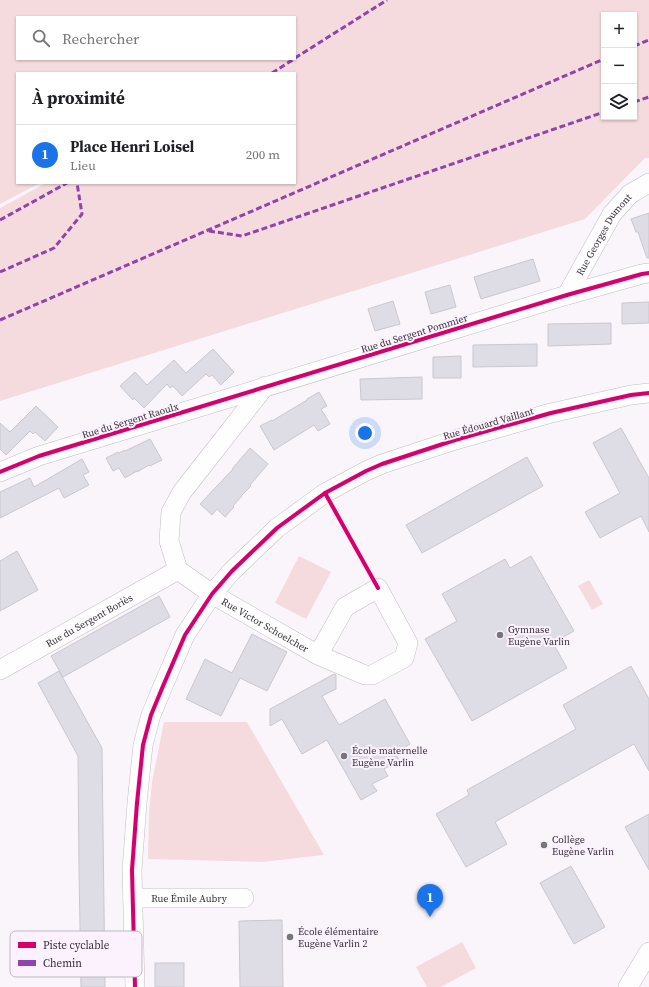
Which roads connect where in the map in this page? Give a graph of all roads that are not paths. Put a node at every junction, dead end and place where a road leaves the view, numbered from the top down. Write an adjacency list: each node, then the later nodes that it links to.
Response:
1 (649, 183): 3 (street, Rue Georges Dumont)
2 (649, 273): 3 (street, Rue du Sergent Pommier)
3 (567, 295): 4 (street, Rue du Sergent Pommier)
4 (265, 386): 6 (street, Rue du Sergent Raoulx); 7 (street)
5 (649, 393): 8 (street, Rue Édouard Vaillant)
6 (0, 472)
7 (178, 570): 8 (street); 10 (street, Rue du Sergent Boriès)
8 (212, 594): 9 (street, Rue Victor Schoelcher); 11 (street, Rue Édouard Vaillant)
9 (318, 655): 9 (street, Rue Victor Schoelcher)
10 (0, 670)
11 (133, 898): 12 (street, Rue Émile Aubry); 13 (street, Rue Édouard Vaillant)
12 (244, 898)
13 (134, 931)
14 (649, 952): 17 (street)
15 (135, 977): 16 (street, Rue Édouard Vaillant)
16 (135, 987)
17 (628, 987)

